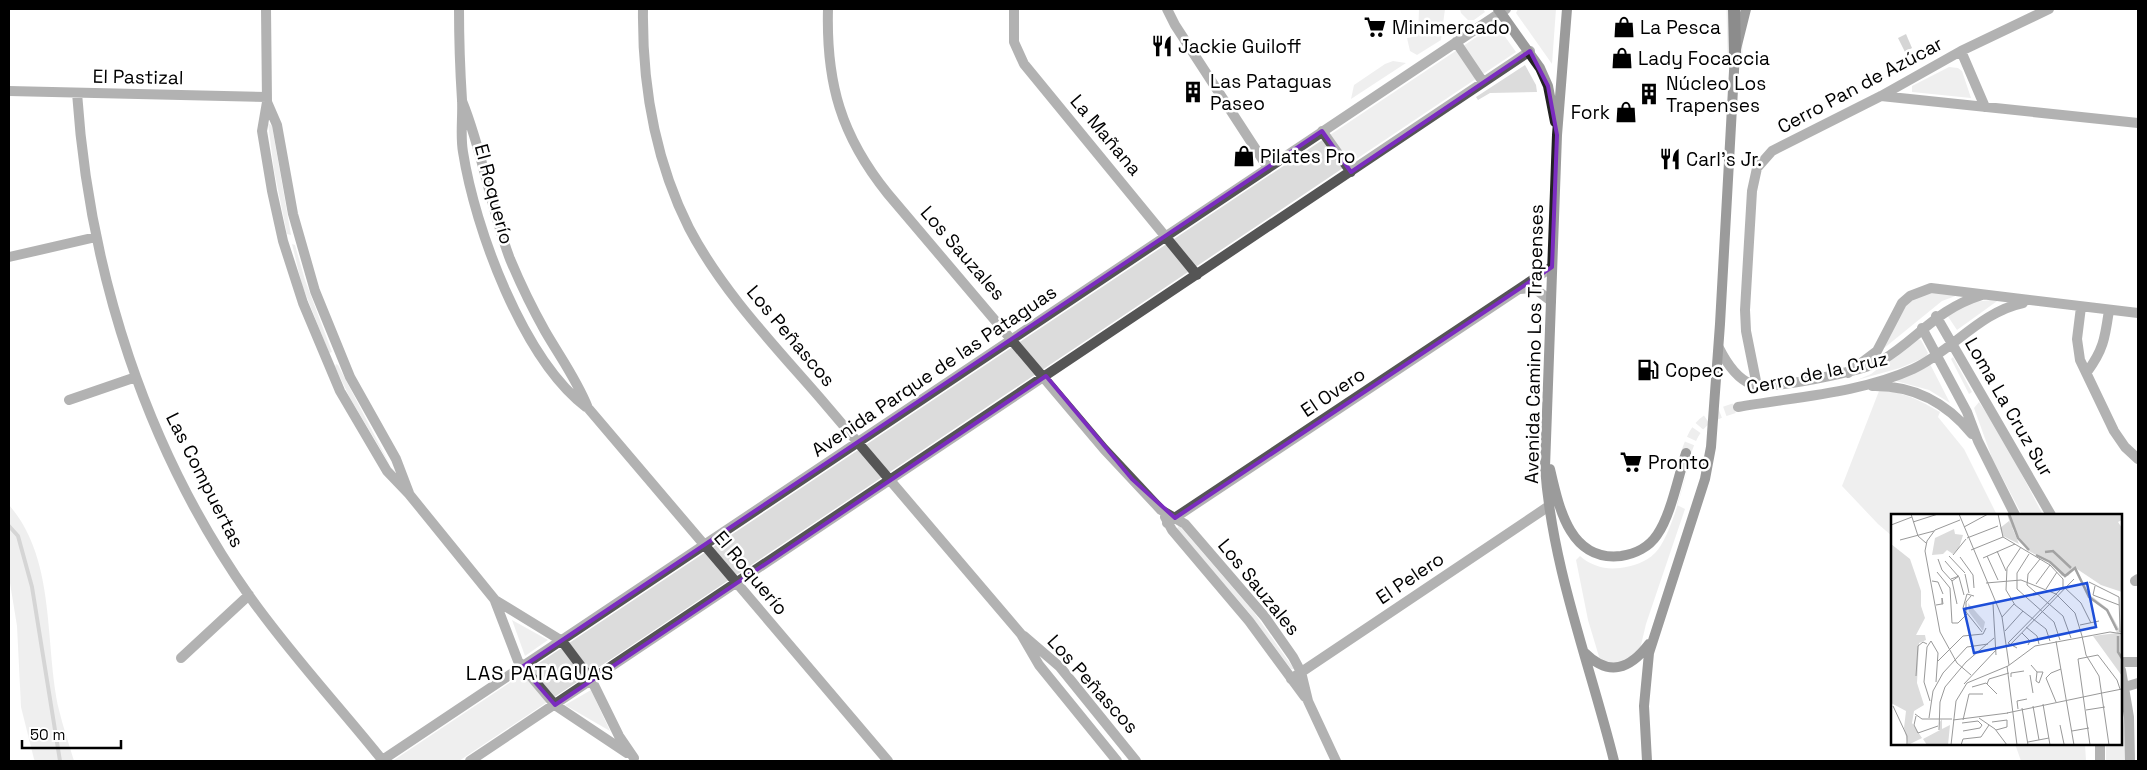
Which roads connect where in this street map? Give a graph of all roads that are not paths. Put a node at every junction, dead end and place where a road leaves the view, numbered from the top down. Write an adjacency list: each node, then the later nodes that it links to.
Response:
1 (266, 9): 20 (street)
2 (459, 9): 21 (street, El Roquerío)
3 (643, 9): 61 (street, Los Peñascos)
4 (828, 9): 46 (street, Los Sauzales)
5 (1014, 9): 28 (street, La Mañana)
6 (1167, 9): 26 (street)
7 (1567, 9): 25 (main road, Avenida Camino Los Trapenses)
8 (1734, 9): 15 (main road)
9 (1746, 9): 15 (main road)
10 (2049, 9): 13 (street, Cerro Pan de Azúcar)
11 (1501, 10): 12 (street, Avenida Parque de las Pataguas); 14 (main road)
12 (1456, 42): 16 (street); 24 (street, Avenida Parque de las Pataguas)
13 (1961, 51): 19 (street, Cerro Pan de Azúcar); 22 (street)
14 (1530, 52): 16 (street); 25 (main road)
15 (1735, 53): 48 (main road)
16 (1483, 82): 27 (street)
17 (9, 91): 18 (street, El Pastizal)
18 (77, 93): 20 (street, El Pastizal); 29 (street, Las Compuertas)
19 (1881, 96): 22 (street); 56 (street, Cerro Pan de Azúcar)
20 (267, 100): 30 (street); 31 (street)
21 (462, 101): 33 (street, El Roquerío); 34 (street, El Roquerío)
22 (1985, 107): 23 (street)
23 (2138, 124)
24 (1322, 131): 26 (street, Avenida Parque de las Pataguas); 27 (street)
25 (1557, 135): 35 (main road, Avenida Camino Los Trapenses)
26 (1268, 168): 28 (street, Avenida Parque de las Pataguas)
27 (1351, 172): 36 (street)
28 (1167, 236): 36 (street, La Mañana); 46 (street, Avenida Parque de las Pataguas)
29 (96, 237): 32 (street); 55 (street, Las Compuertas)
30 (298, 237): 31 (street); 50 (street)
31 (283, 241): 51 (street)
32 (9, 257)
33 (510, 259): 34 (street, El Roquerío); 60 (street, El Roquerío)
34 (495, 264): 60 (street, El Roquerío)
35 (1552, 267): 37 (street, El Overo); 39 (main road, Avenida Camino Los Trapenses)
36 (1197, 275): 54 (street)
37 (1519, 289): 39 (street); 71 (street, El Overo)
38 (1985, 294): 40 (street, Cerro de la Cruz); 44 (street, Cerro de la Cruz); 53 (street, Cerro de la Cruz)
39 (1550, 301): 63 (main road, Avenida Camino Los Trapenses)
40 (2034, 302): 41 (street, Cerro de la Cruz); 47 (street, Cerro de la Cruz)
41 (2081, 307): 42 (street, Cerro de la Cruz); 52 (street)
42 (2109, 310): 43 (street, Cerro de la Cruz); 52 (street)
43 (2138, 313)
44 (1936, 316): 45 (street, Cerro de la Cruz); 47 (street, Loma La Cruz Sur)
45 (1922, 328): 49 (street, Loma La Cruz Sur); 53 (street, Cerro de la Cruz)
46 (1013, 338): 54 (street, Los Sauzales); 61 (street, Avenida Parque de las Pataguas)
47 (1952, 346): 49 (street, Cerro de la Cruz); 70 (street, Loma La Cruz Sur)
48 (1719, 348): 56 (street, Cerro de la Cruz); 78 (main road)
49 (1936, 355): 57 (street, Cerro de la Cruz); 62 (street, Loma La Cruz Sur)
50 (341, 356): 51 (street); 67 (street)
51 (326, 362): 67 (street)
52 (2087, 372): 65 (street)
53 (1848, 373): 56 (street, Cerro de la Cruz)
54 (1045, 376): 66 (street); 71 (street, Los Sauzales)
55 (136, 377): 58 (street); 74 (street, Las Compuertas)
56 (1757, 386)
57 (1859, 386): 59 (street, Cerro de la Cruz); 62 (street, Loma La Cruz Sur)
58 (68, 400)
59 (1738, 407)
60 (588, 408): 72 (street, El Roquerío)
61 (858, 442): 66 (street, Los Peñascos); 72 (street, Avenida Parque de las Pataguas)
62 (1978, 442): 69 (street, Loma La Cruz Sur)
63 (1545, 451): 64 (main road); 68 (main road, Avenida Camino Los Trapenses)
64 (1686, 453)
65 (2138, 459)
66 (890, 480): 73 (street); 76 (street, Los Peñascos)
67 (409, 494): 75 (street)
68 (1548, 506): 79 (main road, Avenida Camino Los Trapenses); 84 (street, El Pelero)
69 (2014, 514)
70 (2050, 514)
71 (1171, 521): 84 (street, Los Sauzales); 86 (street, Los Sauzales)
72 (704, 545): 73 (street, El Roquerío); 77 (street, Avenida Parque de las Pataguas)
73 (737, 583): 87 (street); 96 (street, El Roquerío)
74 (249, 595): 80 (street); 94 (street, Las Compuertas)
75 (495, 600): 77 (street); 83 (street)
76 (1021, 634): 97 (street, Los Peñascos); 98 (street, Los Peñascos)
77 (562, 641): 83 (street, Avenida Parque de las Pataguas); 87 (street)
78 (1652, 641): 79 (main road); 101 (main road)
79 (1584, 652): 100 (main road, Avenida Camino Los Trapenses)
80 (181, 658)
81 (2122, 662): 82 (street)
82 (2138, 662)
83 (522, 667): 91 (street); 94 (street, Avenida Parque de las Pataguas)
84 (1301, 672): 86 (street, El Pelero); 90 (street, Los Sauzales)
85 (2122, 674): 89 (street)
86 (1291, 679): 90 (street, Los Sauzales)
87 (592, 681): 91 (street); 93 (street)
88 (2138, 682): 89 (street)
89 (2125, 687): 103 (street)
90 (1308, 702): 99 (street, Los Sauzales)
91 (555, 705): 93 (street); 95 (street)
92 (2100, 745): 102 (street)
93 (636, 760)
94 (382, 761)
95 (470, 761)
96 (888, 761)
97 (1117, 761)
98 (1136, 761)
99 (1336, 761)
100 (1614, 761)
101 (1647, 761)
102 (2100, 761)
103 (2130, 761)

